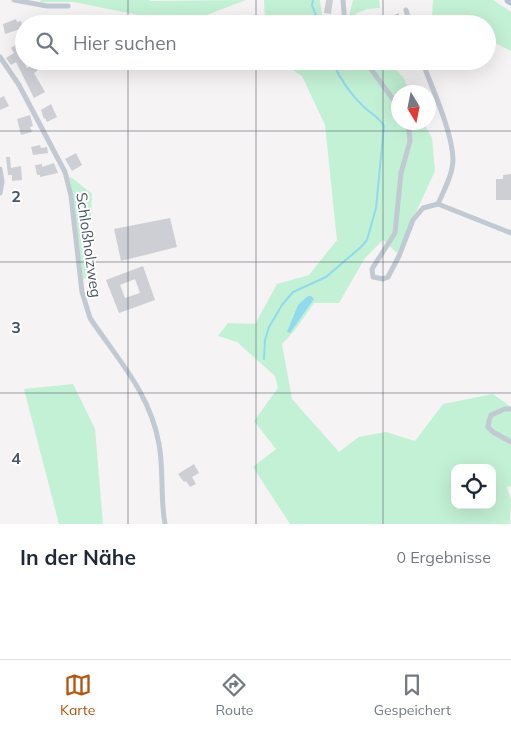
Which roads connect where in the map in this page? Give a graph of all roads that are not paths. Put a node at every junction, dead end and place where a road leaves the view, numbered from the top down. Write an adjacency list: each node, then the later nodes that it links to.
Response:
1 (14, 0): 3 (street)
2 (342, 0): 5 (street)
3 (68, 6)
4 (406, 10): 6 (street)
5 (344, 15)
6 (407, 15)
7 (0, 57): 18 (street, Schloßholzweg)
8 (372, 70): 10 (street)
9 (425, 70): 14 (street)
10 (391, 96)
11 (409, 130): 14 (street)
12 (0, 169): 13 (street)
13 (0, 193)
14 (438, 204): 15 (street)
15 (511, 233)
16 (511, 409): 17 (street)
17 (511, 442)
18 (165, 524)

